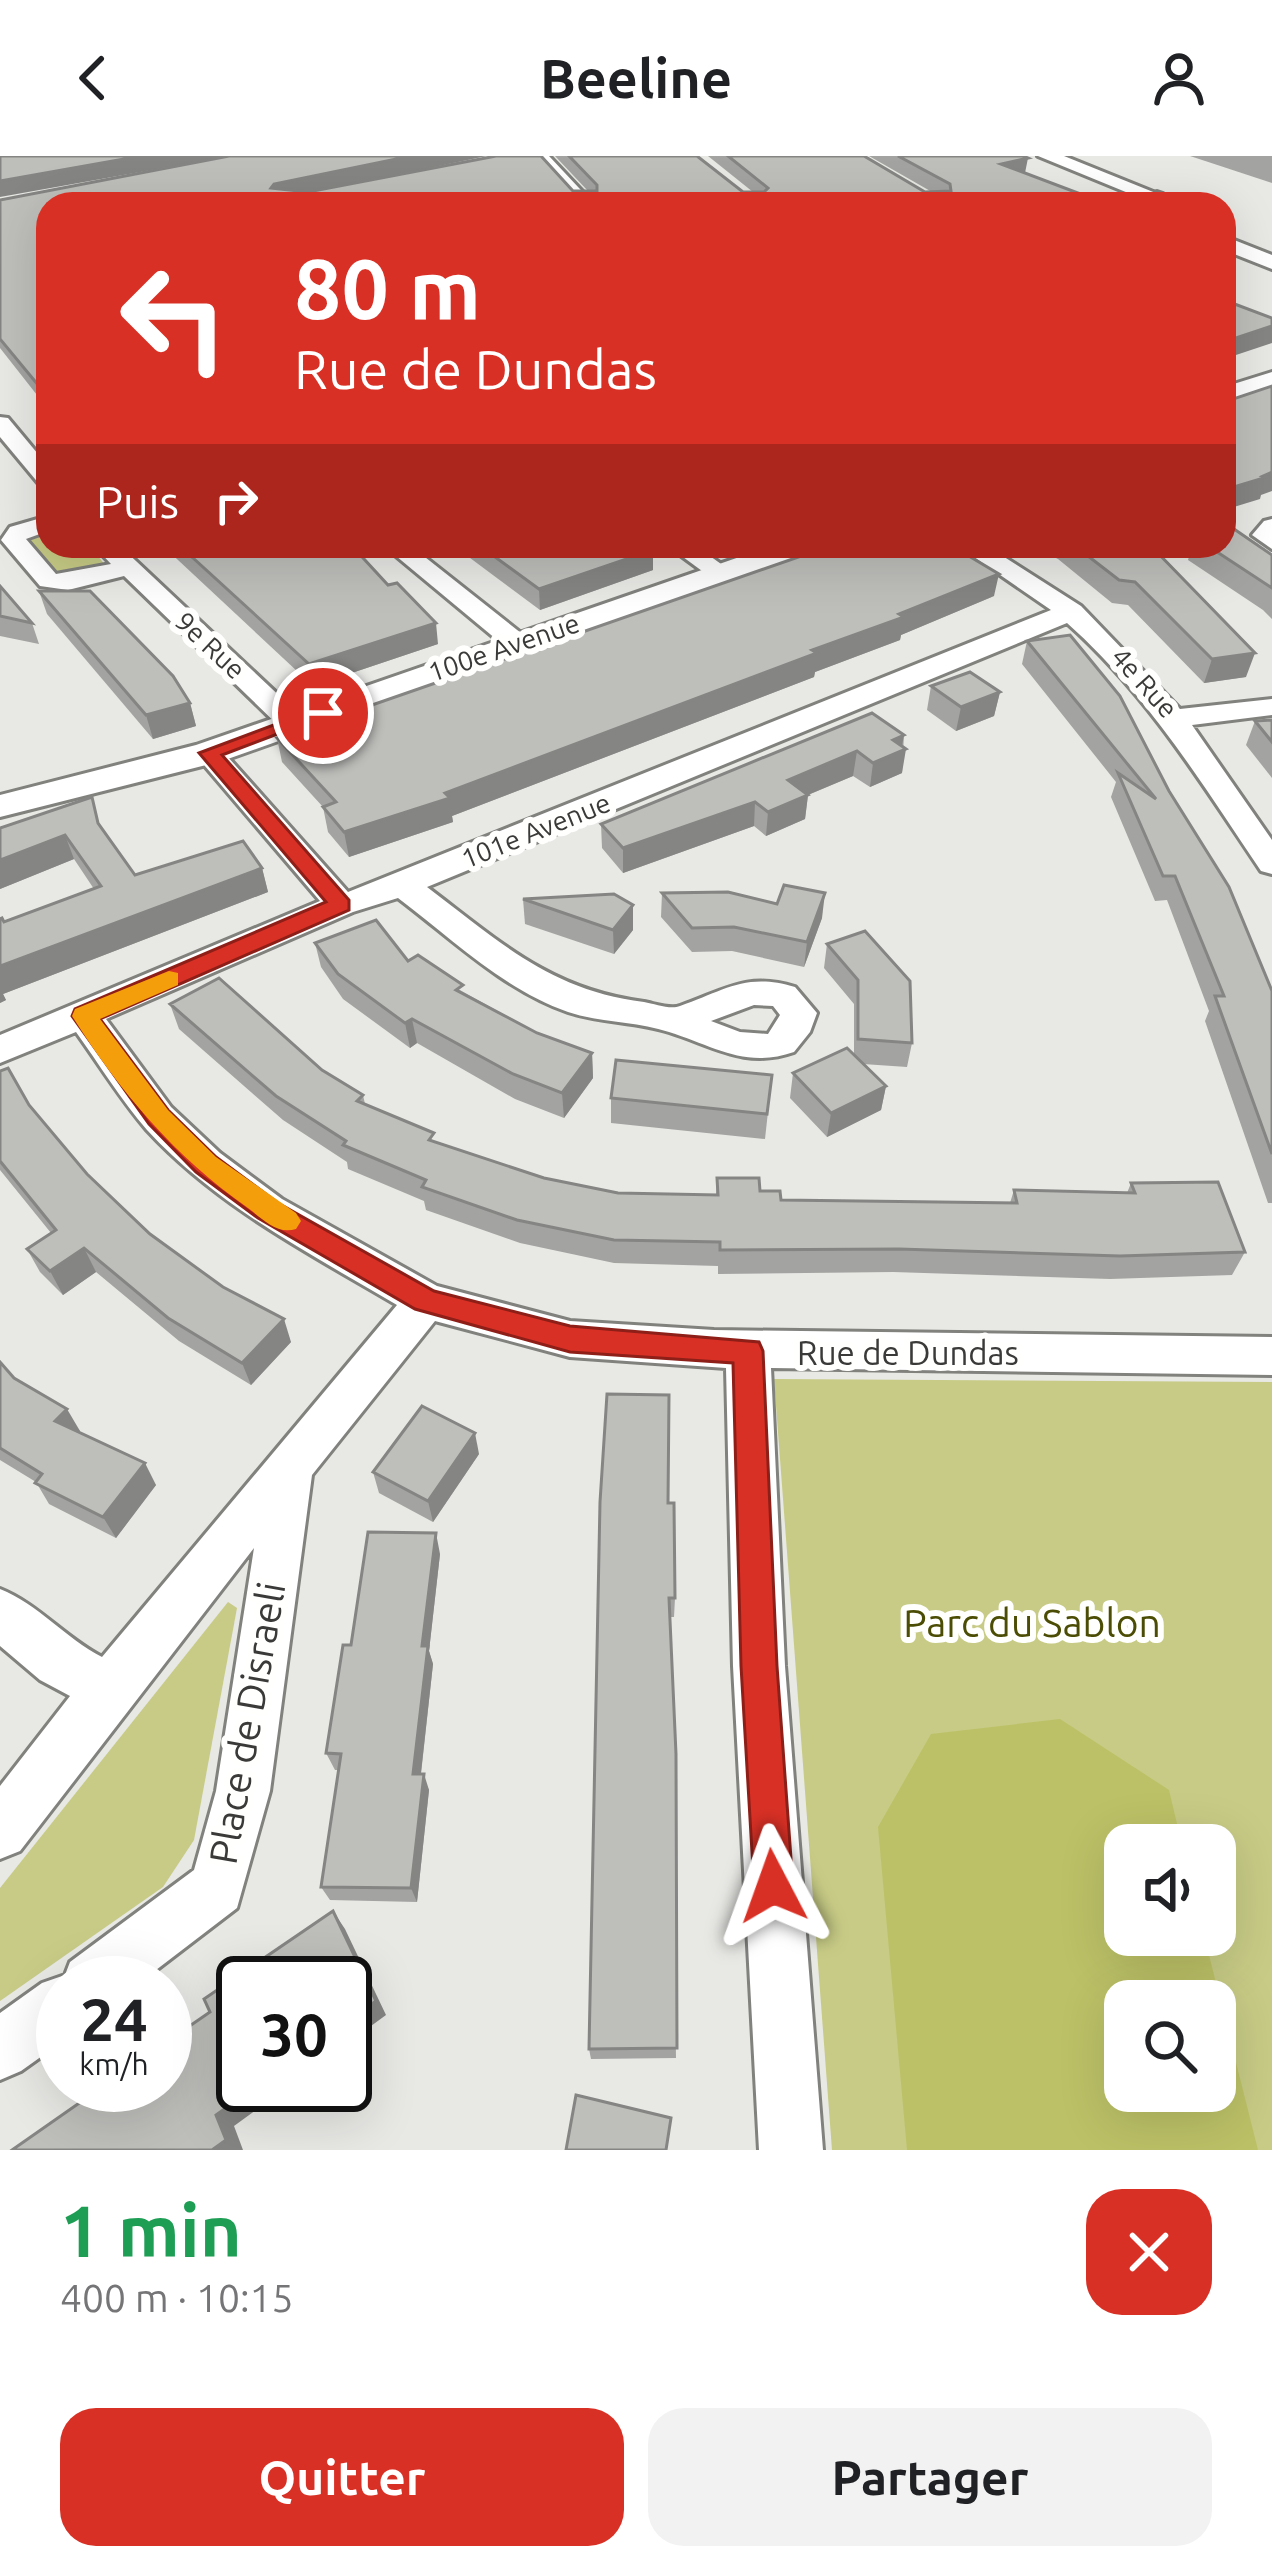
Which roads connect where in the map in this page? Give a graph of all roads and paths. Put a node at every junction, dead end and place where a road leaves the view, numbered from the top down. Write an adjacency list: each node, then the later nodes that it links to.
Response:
1 (541, 156): 4 (street)
2 (1047, 156): 6 (street)
3 (1018, 158): 5 (street)
4 (575, 192)
5 (1117, 192)
6 (1124, 192)
7 (1236, 233): 9 (street)
8 (1236, 245): 9 (street)
9 (1269, 255)
10 (1272, 379): 11 (street)
11 (1236, 392)
12 (0, 423): 13 (street)
13 (36, 465)
14 (1272, 526): 16 (street)
15 (36, 527): 22 (street)
16 (1272, 542)
17 (118, 558): 22 (street, 9e Rue)
18 (411, 558): 25 (street)
19 (698, 558): 23 (street)
20 (767, 558): 23 (street, 100e Avenue)
21 (991, 558): 24 (street, 4e Rue)
22 (128, 568): 28 (street, 9e Rue)
23 (722, 574): 25 (street, 100e Avenue)
24 (1072, 611): 27 (street, 4e Rue); 32 (street, 101e Avenue)
25 (517, 643): 28 (street, 100e Avenue)
26 (1272, 707): 27 (street)
27 (1176, 718): 31 (street, 4e Rue)
28 (293, 724): 29 (street, 100e Avenue)
29 (209, 753): 30 (street, 100e Avenue); 33 (street)
30 (0, 806)
31 (1272, 864)
32 (403, 885): 33 (street, 101e Avenue); 35 (street)
33 (340, 905): 34 (street, 101e Avenue)
34 (84, 1016): 36 (street, 101e Avenue); 37 (street, Rue de Dundas)
35 (682, 1022)
36 (0, 1050)
37 (426, 1301): 38 (street, Rue de Dundas); 40 (street, Place de Disraeli)
38 (748, 1351): 39 (street, Rue de Dundas); 47 (street)
39 (1272, 1356)
40 (289, 1473): 42 (street, Place de Disraeli); 44 (street, Place de Disraeli)
41 (0, 1613): 42 (street)
42 (109, 1688): 43 (street, Place de Disraeli)
43 (0, 1831)
44 (127, 1956)
45 (36, 2024): 46 (street)
46 (0, 2050)
47 (791, 2150)

